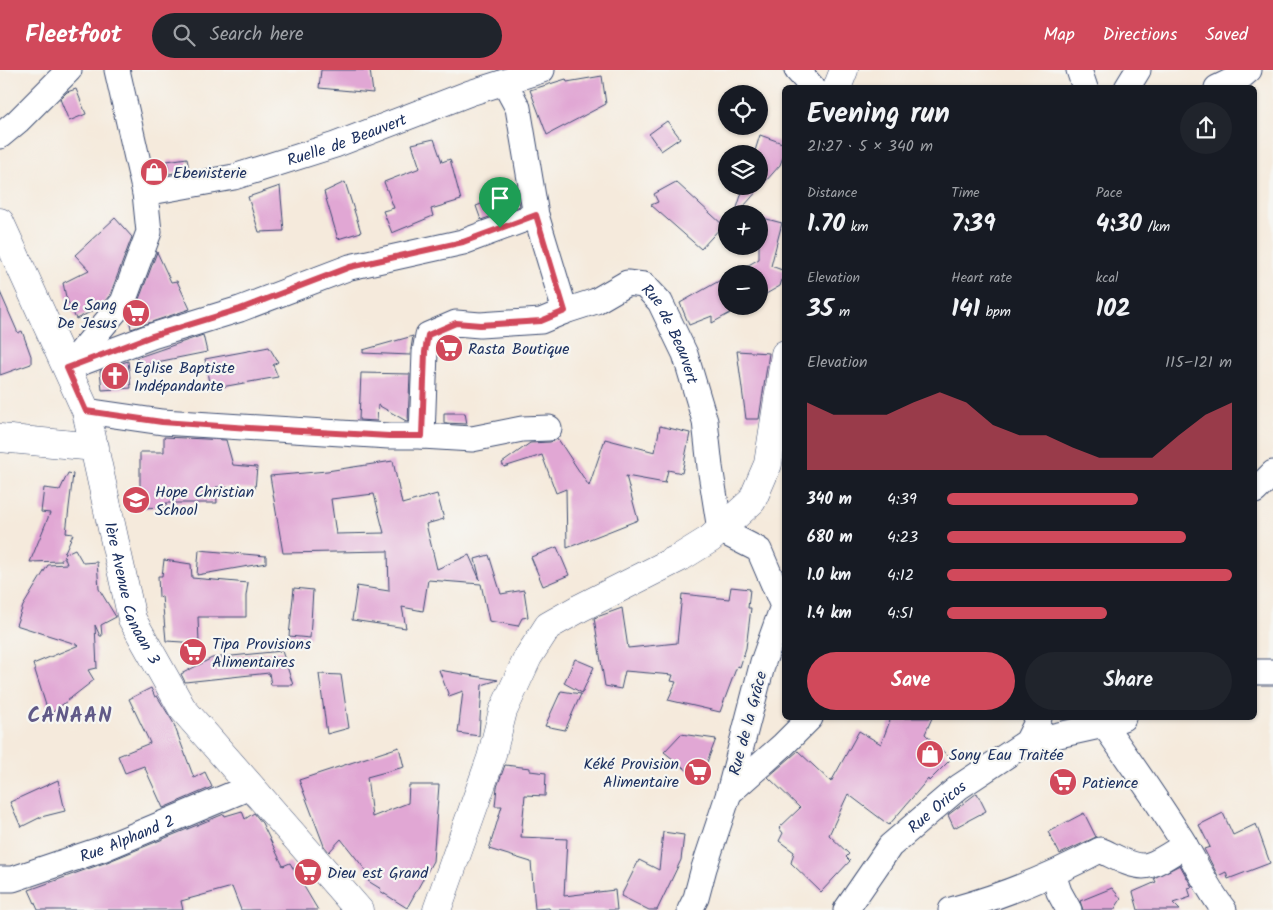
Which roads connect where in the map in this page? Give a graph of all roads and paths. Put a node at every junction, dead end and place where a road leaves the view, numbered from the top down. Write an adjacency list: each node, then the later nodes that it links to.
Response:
1 (69, 70): 15 (street)
2 (117, 70): 16 (street)
3 (542, 70): 9 (street, Ruelle de Beauvert)
4 (797, 70): 10 (street)
5 (844, 70): 11 (street)
6 (1079, 70): 12 (street)
7 (1138, 70): 13 (street)
8 (1249, 70): 14 (street)
9 (504, 82): 16 (street, Ruelle de Beauvert); 17 (street)
10 (810, 85)
11 (838, 85)
12 (1084, 85)
13 (1129, 85)
14 (1223, 85)
15 (0, 136)
16 (145, 193): 20 (street)
17 (536, 215): 19 (street); 20 (street)
18 (0, 222): 20 (street, 1ère Avenue Canaan 3)
19 (565, 311): 24 (street, Rue de Beauvert); 29 (street, Rue de Beauvert)
20 (67, 368): 22 (street, 1ère Avenue Canaan 3)
21 (782, 373): 29 (street)
22 (86, 411): 24 (street); 26 (street, 1ère Avenue Canaan 3)
23 (549, 428): 24 (street)
24 (422, 436)
25 (0, 438): 26 (street)
26 (95, 447): 38 (street, 1ère Avenue Canaan 3)
27 (1273, 473): 28 (street)
28 (1257, 489)
29 (720, 530): 30 (street, Rue de la Grâce); 44 (street)
30 (782, 604)
31 (782, 609): 39 (street, Rue de la Grâce)
32 (1257, 672): 33 (street)
33 (1273, 672)
34 (808, 720): 39 (street)
35 (1038, 720): 37 (street, Rue Oricos)
36 (1114, 721): 37 (street); 40 (street)
37 (1027, 742): 46 (street, Rue Oricos)
38 (250, 787): 41 (street, Rue Alphand 2); 43 (street, 1ère Avenue Canaan 3)
39 (729, 793): 45 (street, Rue de la Grâce)
40 (1185, 845): 42 (street); 49 (street)
41 (4, 872)
42 (1053, 874): 47 (street); 48 (street)
43 (359, 910)
44 (437, 910)
45 (690, 910)
46 (846, 910)
47 (951, 910)
48 (1069, 910)
49 (1224, 910)

